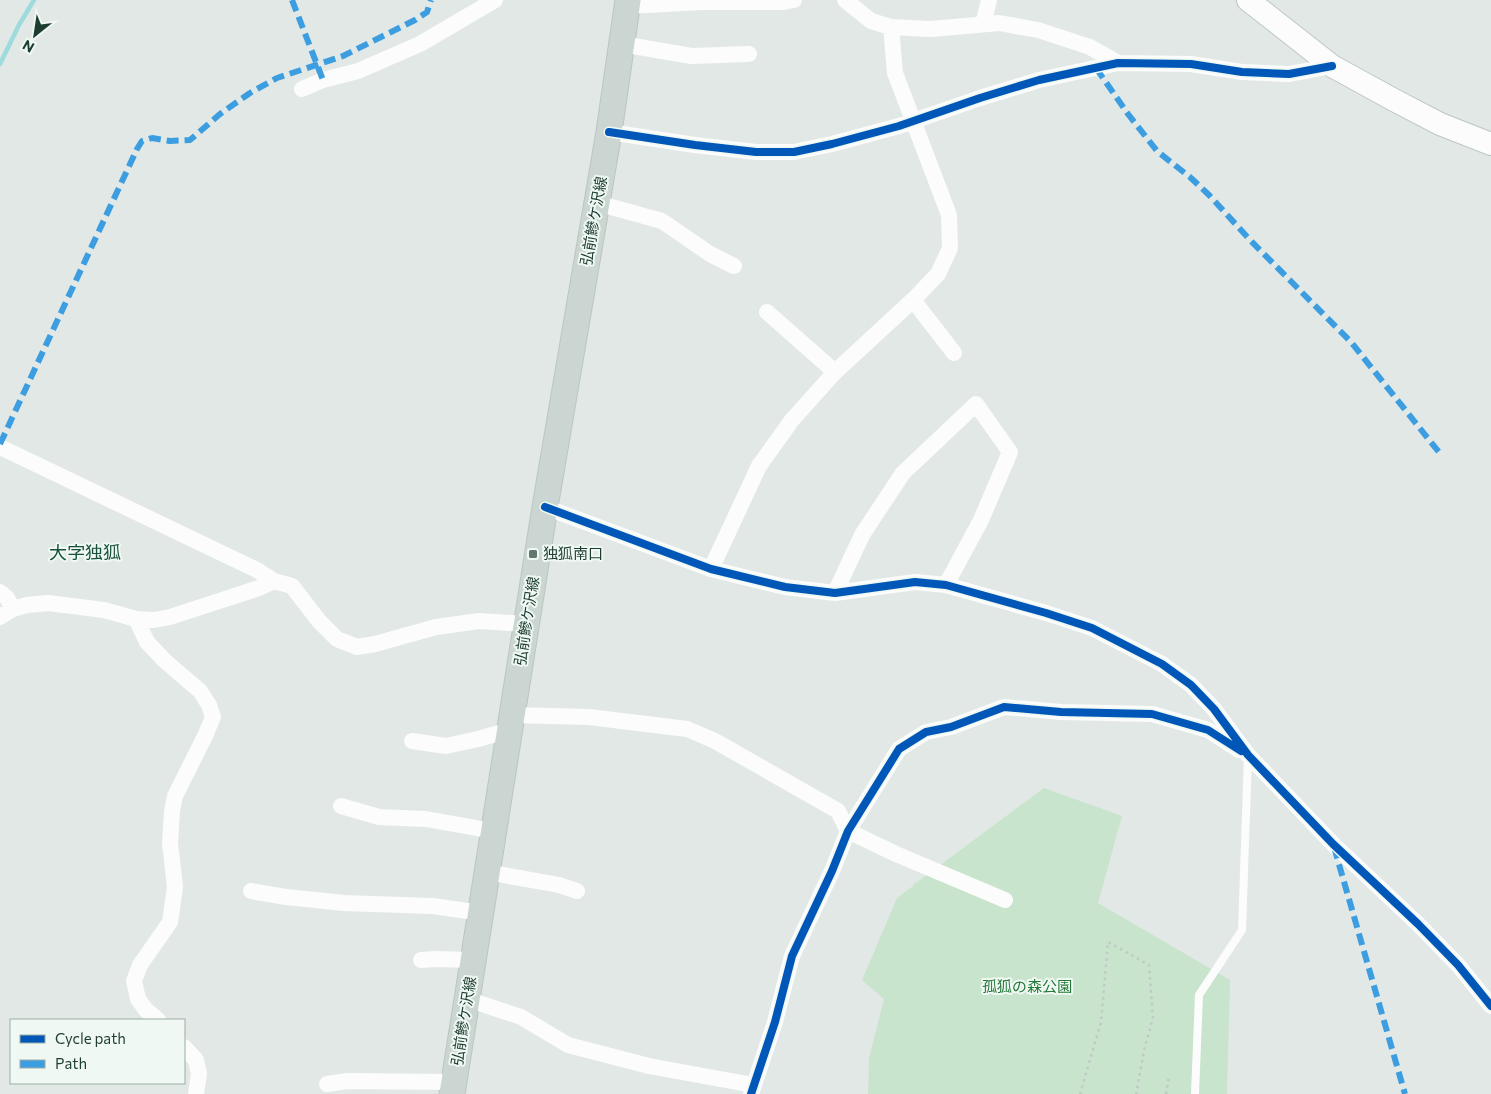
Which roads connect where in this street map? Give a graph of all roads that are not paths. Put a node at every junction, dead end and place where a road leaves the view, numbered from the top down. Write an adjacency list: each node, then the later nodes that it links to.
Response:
1 (495, 0): 13 (street)
2 (845, 0): 8 (street)
3 (989, 0): 7 (street)
4 (1248, 0): 12 (street)
5 (787, 1): 6 (street)
6 (627, 3): 9 (main road, 弘前鰺ケ沢線)
7 (983, 24): 8 (street); 11 (street)
8 (891, 27): 14 (street)
9 (622, 44): 10 (street); 15 (main road, 弘前鰺ケ沢線)
10 (749, 54)
11 (1118, 63): 12 (street); 14 (street)
12 (1332, 66): 16 (street)
13 (302, 89)
14 (913, 121): 15 (street); 19 (street)
15 (609, 132): 17 (main road, 弘前鰺ケ沢線)
16 (1491, 144)
17 (597, 203): 18 (street); 24 (main road, 弘前鰺ケ沢線)
18 (734, 266)
19 (913, 300): 21 (street); 22 (street)
20 (767, 312): 22 (street)
21 (954, 353)
22 (836, 372): 25 (street)
23 (0, 447): 26 (street)
24 (545, 507): 25 (street); 32 (main road, 弘前鰺ケ沢線)
25 (711, 569): 29 (street)
26 (274, 581): 31 (street); 32 (street)
27 (946, 585): 29 (street); 29 (street); 35 (street)
28 (0, 592): 30 (street)
29 (835, 593)
30 (7, 613): 31 (street)
31 (136, 619): 48 (street)
32 (526, 624): 33 (main road, 弘前鰺ケ沢線)
33 (511, 722): 34 (street); 37 (main road, 弘前鰺ケ沢線); 38 (street)
34 (412, 741)
35 (1248, 755): 38 (street); 47 (street); 54 (lane)
36 (341, 806): 37 (street)
37 (494, 831): 39 (main road, 弘前鰺ケ沢線)
38 (848, 832): 42 (street); 52 (street)
39 (487, 872): 41 (street); 43 (main road, 弘前鰺ケ沢線)
40 (251, 891): 43 (street)
41 (577, 891)
42 (1005, 900)
43 (481, 913): 45 (main road, 弘前鰺ケ沢線)
44 (421, 960): 45 (street)
45 (473, 960): 46 (main road, 弘前鰺ケ沢線)
46 (467, 999): 51 (main road, 弘前鰺ケ沢線); 52 (street)
47 (1491, 1006)
48 (157, 1019)
49 (185, 1048): 53 (street)
50 (326, 1084): 51 (street)
51 (453, 1088)
52 (752, 1089)
53 (196, 1094)
54 (1195, 1094)

